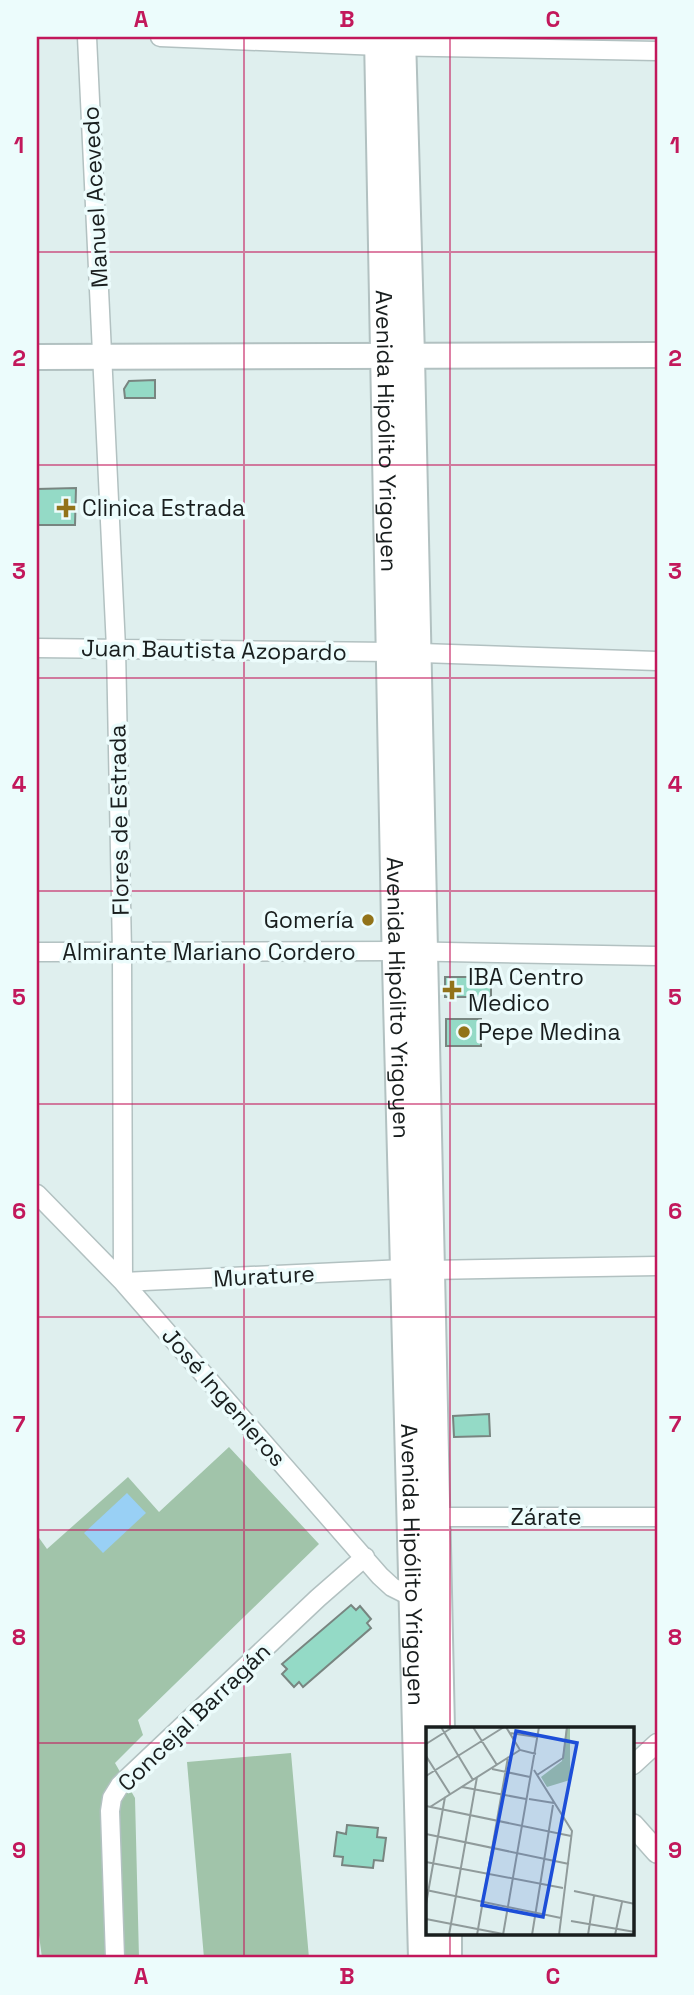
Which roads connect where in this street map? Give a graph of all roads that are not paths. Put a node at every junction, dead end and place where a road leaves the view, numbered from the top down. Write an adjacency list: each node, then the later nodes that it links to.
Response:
1 (87, 37): 9 (street, Manuel Acevedo)
2 (160, 37): 3 (street)
3 (390, 41): 4 (street); 7 (main road, Avenida Hipólito Yrigoyen)
4 (657, 51)
5 (37, 349): 8 (street)
6 (657, 355): 7 (main road)
7 (397, 356): 9 (main road); 14 (main road, Avenida Hipólito Yrigoyen)
8 (75, 357): 9 (main road); 10 (main road); 11 (street)
9 (103, 357): 13 (street, Flores de Estrada)
10 (37, 358)
11 (37, 368)
12 (37, 648): 13 (street, Juan Bautista Azopardo)
13 (116, 648): 14 (street, Juan Bautista Azopardo); 17 (street, Flores de Estrada)
14 (404, 652): 15 (street, Juan Bautista Azopardo); 18 (main road, Avenida Hipólito Yrigoyen)
15 (657, 661)
16 (37, 952): 17 (street, Almirante Mariano Cordero)
17 (122, 952): 18 (street, Almirante Mariano Cordero); 23 (street, Flores de Estrada)
18 (410, 952): 19 (street, Almirante Mariano Cordero); 22 (main road, Avenida Hipólito Yrigoyen)
19 (657, 956)
20 (37, 1194): 23 (street, José Ingenieros)
21 (657, 1266): 22 (street, Murature)
22 (416, 1270): 23 (street, Murature); 24 (main road, Avenida Hipólito Yrigoyen); 27 (main road, Avenida Hipólito Yrigoyen)
23 (124, 1282): 26 (street, José Ingenieros)
24 (434, 1517): 25 (street, Zárate); 28 (main road, Avenida Hipólito Yrigoyen)
25 (657, 1517)
26 (365, 1557): 27 (street, José Ingenieros); 35 (street, Concejal Barragán)
27 (412, 1597): 31 (main road, Avenida Hipólito Yrigoyen)
28 (440, 1727)
29 (657, 1743): 30 (street)
30 (634, 1764)
31 (423, 1785): 36 (main road, Avenida Hipólito Yrigoyen)
32 (634, 1826): 33 (street)
33 (657, 1852)
34 (447, 1936): 37 (main road)
35 (115, 1958)
36 (423, 1958)
37 (447, 1958)

